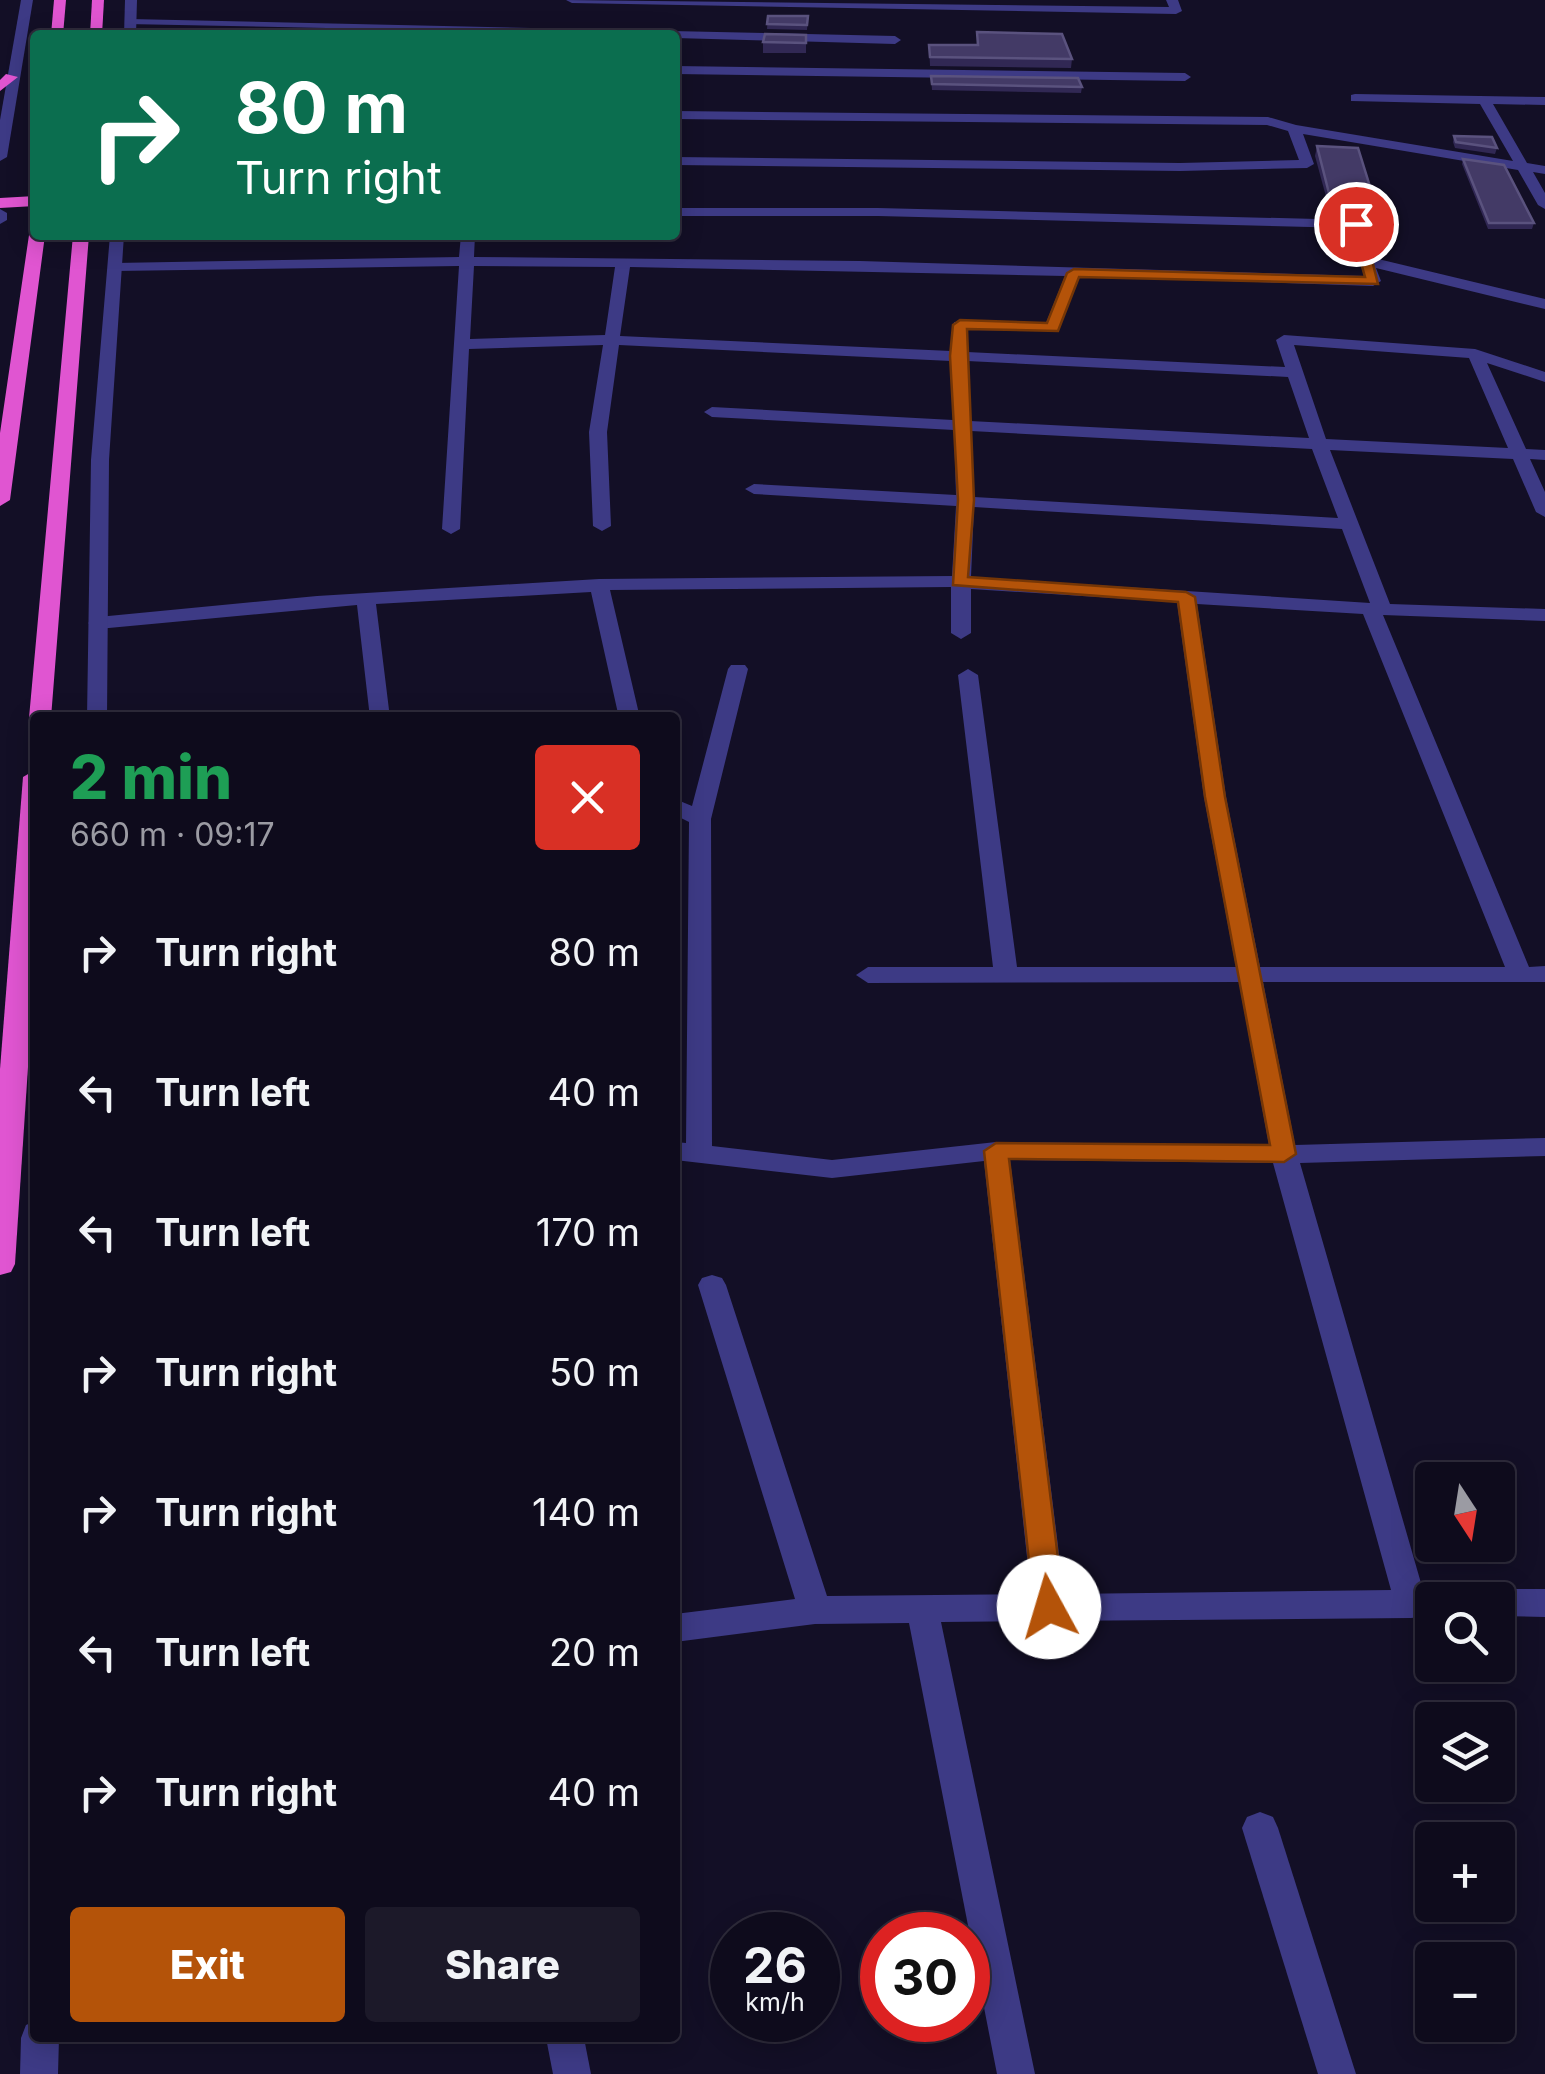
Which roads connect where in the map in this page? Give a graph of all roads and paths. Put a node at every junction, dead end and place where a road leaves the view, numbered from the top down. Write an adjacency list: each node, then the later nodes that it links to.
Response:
1 (27, 0): 19 (street)
2 (60, 0): 12 (highway)
3 (98, 0): 13 (highway)
4 (131, 0): 11 (street)
5 (572, 0): 7 (street)
6 (1172, 0): 10 (street)
7 (731, 2): 8 (street)
8 (838, 2): 9 (street)
9 (956, 4): 10 (street)
10 (1069, 5)
11 (130, 28): 14 (street)
12 (57, 30)
13 (96, 30)
14 (258, 30)
15 (680, 37): 16 (street)
16 (895, 40)
17 (680, 70): 18 (street)
18 (1185, 76)
19 (6, 82): 25 (street)
20 (1355, 98): 21 (street)
21 (1484, 100): 22 (street); 27 (street)
22 (1545, 101)
23 (680, 115): 24 (street)
24 (1294, 129): 26 (street); 27 (street)
25 (0, 157)
26 (680, 161)
27 (1523, 167): 28 (street); 31 (street)
28 (1545, 170)
29 (30, 201): 30 (highway)
30 (0, 203)
31 (1545, 205)
32 (680, 212): 39 (street)
33 (30, 213): 34 (highway)
34 (0, 216)
35 (36, 240): 57 (highway)
36 (81, 240): 73 (highway)
37 (117, 240): 42 (street)
38 (468, 240): 40 (street)
39 (1367, 261): 43 (street); 44 (street)
40 (466, 262): 41 (street); 42 (street); 46 (street)
41 (624, 266): 43 (street); 45 (street)
42 (115, 267): 69 (street)
43 (1074, 273): 48 (street)
44 (1545, 304)
45 (612, 340): 46 (street); 48 (street); 61 (street)
46 (461, 344): 62 (street)
47 (1475, 354): 49 (street); 50 (street); 54 (street)
48 (958, 356): 49 (street); 52 (street)
49 (1295, 372): 53 (street)
50 (1545, 377)
51 (712, 412): 52 (street)
52 (960, 426): 53 (street); 58 (street)
53 (1318, 444): 54 (street); 60 (street)
54 (1518, 454): 55 (street); 59 (street)
55 (1545, 455)
56 (754, 489): 58 (street)
57 (0, 500)
58 (966, 500): 60 (street); 63 (street)
59 (1545, 512)
60 (1350, 524): 67 (street)
61 (602, 526)
62 (451, 529)
63 (959, 582): 64 (street); 65 (street); 70 (street)
64 (599, 585): 66 (street); 76 (street)
65 (1186, 597): 67 (street); 83 (street)
66 (366, 599): 69 (street); 75 (street)
67 (1377, 609): 68 (street); 81 (street)
68 (1545, 615)
69 (98, 623): 74 (street)
70 (961, 632)
71 (738, 669): 78 (street)
72 (968, 676): 80 (street)
73 (41, 712)
74 (97, 712)
75 (379, 712)
76 (629, 712)
77 (680, 809): 78 (street)
78 (700, 819): 86 (street)
79 (30, 847): 88 (highway)
80 (1006, 974): 82 (street); 83 (street)
81 (1532, 974): 83 (street)
82 (868, 975)
83 (1249, 975): 87 (street)
84 (1545, 1147): 87 (street)
85 (996, 1151): 86 (street); 87 (street); 94 (street)
86 (687, 1152)
87 (1284, 1154): 90 (street)
88 (0, 1264)
89 (712, 1285): 96 (street)
90 (1415, 1582)
91 (1515, 1603): 92 (street)
92 (1545, 1603)
93 (1415, 1604): 94 (street)
94 (1049, 1607): 95 (street)
95 (922, 1608): 96 (street); 103 (street)
96 (814, 1610): 97 (street)
97 (680, 1627)
98 (1260, 1828): 104 (street)
99 (40, 2042): 101 (street)
100 (567, 2042): 102 (street)
101 (39, 2074)
102 (572, 2074)
103 (1016, 2074)
104 (1337, 2074)

